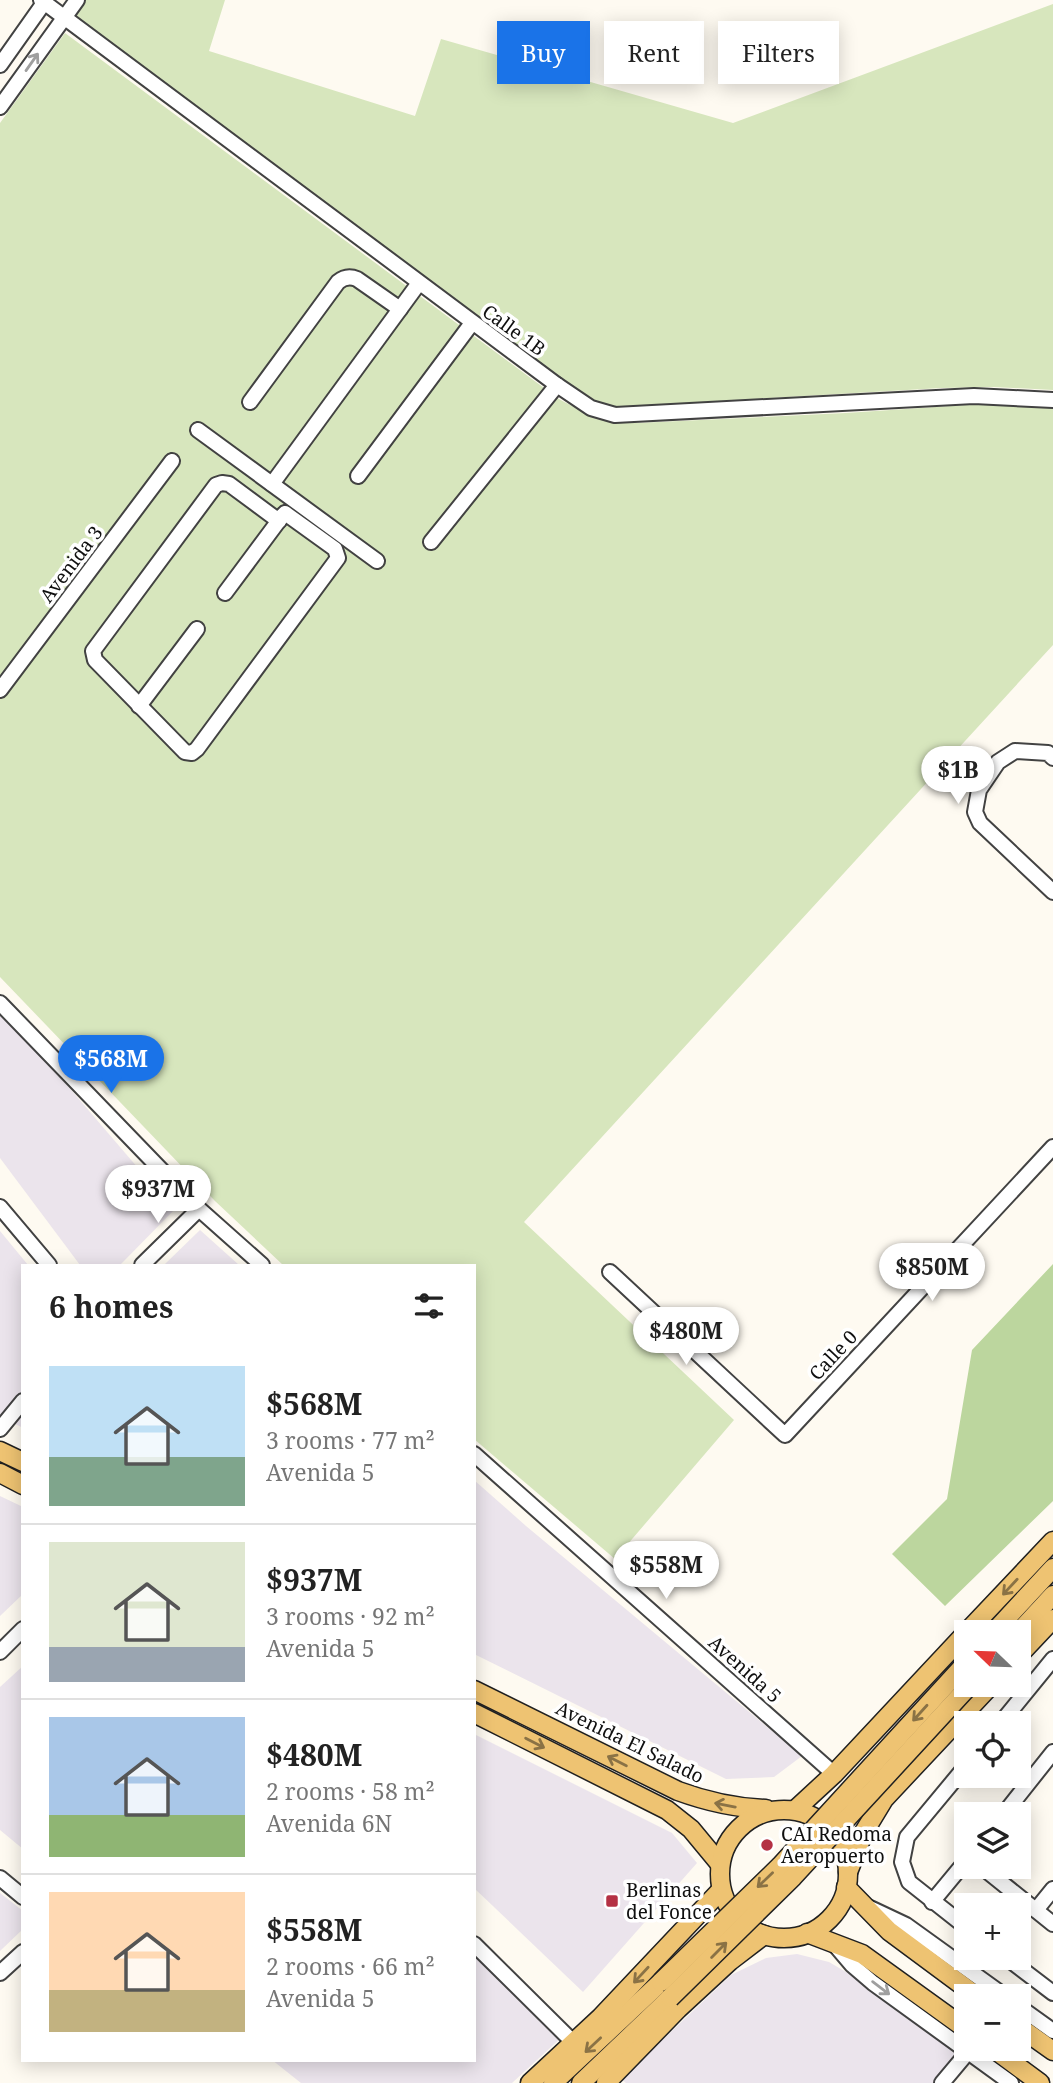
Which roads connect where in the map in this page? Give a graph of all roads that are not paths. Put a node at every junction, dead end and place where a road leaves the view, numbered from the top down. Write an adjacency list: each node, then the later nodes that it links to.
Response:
1 (77, 0): 3 (street)
2 (44, 1): 3 (street, Calle 1B); 4 (street)
3 (63, 18): 5 (street, one-way to 3); 6 (street, Calle 1B)
4 (0, 65)
5 (0, 107)
6 (419, 283): 7 (street); 8 (street, Calle 1B)
7 (400, 309): 11 (street); 15 (street)
8 (472, 323): 9 (street, Calle 1B); 14 (street)
9 (557, 386): 10 (street, Calle 1B); 18 (street)
10 (1053, 400)
11 (250, 402)
12 (198, 430): 15 (street)
13 (173, 461): 22 (street, Avenida 3)
14 (358, 476)
15 (272, 484): 16 (street)
16 (294, 500): 17 (street); 19 (street)
17 (282, 517): 20 (street); 23 (street); 23 (street)
18 (431, 542)
19 (377, 561)
20 (225, 593)
21 (197, 629): 23 (street)
22 (0, 690)
23 (139, 706)
24 (1051, 756): 25 (street)
25 (1053, 892)
26 (0, 1003): 29 (street)
27 (1053, 1147): 33 (street, Calle 0)
28 (0, 1207): 30 (street)
29 (199, 1209): 31 (street); 32 (street)
30 (48, 1264)
31 (143, 1264)
32 (261, 1264)
33 (610, 1272)
34 (21, 1403): 35 (street)
35 (0, 1429)
36 (0, 1451): 38 (main road)
37 (476, 1456): 60 (street, Avenida 5)
38 (21, 1461)
39 (0, 1474): 40 (main road)
40 (21, 1484)
41 (1053, 1541): 45 (main road, one-way to 45)
42 (1053, 1567): 46 (main road)
43 (1053, 1595): 47 (main road)
44 (1053, 1619): 49 (main road)
45 (978, 1620)
46 (1005, 1620)
47 (1030, 1620)
48 (21, 1631): 51 (street)
49 (1031, 1642)
50 (954, 1646): 60 (main road)
51 (0, 1652)
52 (1053, 1659): 57 (street)
53 (954, 1675): 100 (main road, one-way to 100, bridge)
54 (476, 1691): 63 (main road, Avenida El Salado, one-way to 54)
55 (958, 1698): 101 (main road, one-way to 55, bridge)
56 (979, 1698): 69 (main road)
57 (1011, 1711)
58 (476, 1714): 65 (main road, one-way to 65)
59 (1053, 1752): 62 (street)
60 (834, 1774): 64 (main road)
61 (954, 1781): 73 (street)
62 (1013, 1802)
63 (774, 1810): 64 (main road); 65 (main road)
64 (796, 1810): 69 (main road)
65 (720, 1864): 71 (main road)
66 (954, 1875): 73 (street)
67 (0, 1878): 72 (street)
68 (997, 1879): 75 (street)
69 (847, 1880): 74 (main road); 78 (main road)
70 (1053, 1889): 75 (street)
71 (722, 1890): 79 (main road); 93 (main road, one-way to 93)
72 (21, 1894)
73 (932, 1902): 76 (street)
74 (863, 1905): 85 (main road); 86 (street)
75 (1036, 1910): 77 (street)
76 (954, 1918)
77 (1053, 1924)
78 (807, 1933): 79 (main road); 80 (main road)
79 (764, 1935): 98 (main road)
80 (832, 1941): 89 (main road); 92 (street, one-way to 92)
81 (476, 1946): 93 (street)
82 (21, 1954): 84 (street)
83 (1023, 1970): 87 (street)
84 (0, 1973)
85 (960, 1984)
86 (988, 1984)
87 (1053, 1993)
88 (1031, 2015): 90 (street)
89 (954, 2020)
90 (1053, 2031)
91 (1031, 2035): 94 (main road)
92 (954, 2042)
93 (574, 2043): 99 (main road)
94 (1053, 2050)
95 (961, 2061): 102 (street)
96 (980, 2061): 103 (street)
97 (1010, 2061): 104 (main road)
98 (609, 2082)
99 (530, 2083)
100 (553, 2083)
101 (581, 2083)
102 (943, 2083)
103 (1011, 2083)
104 (1040, 2083)

